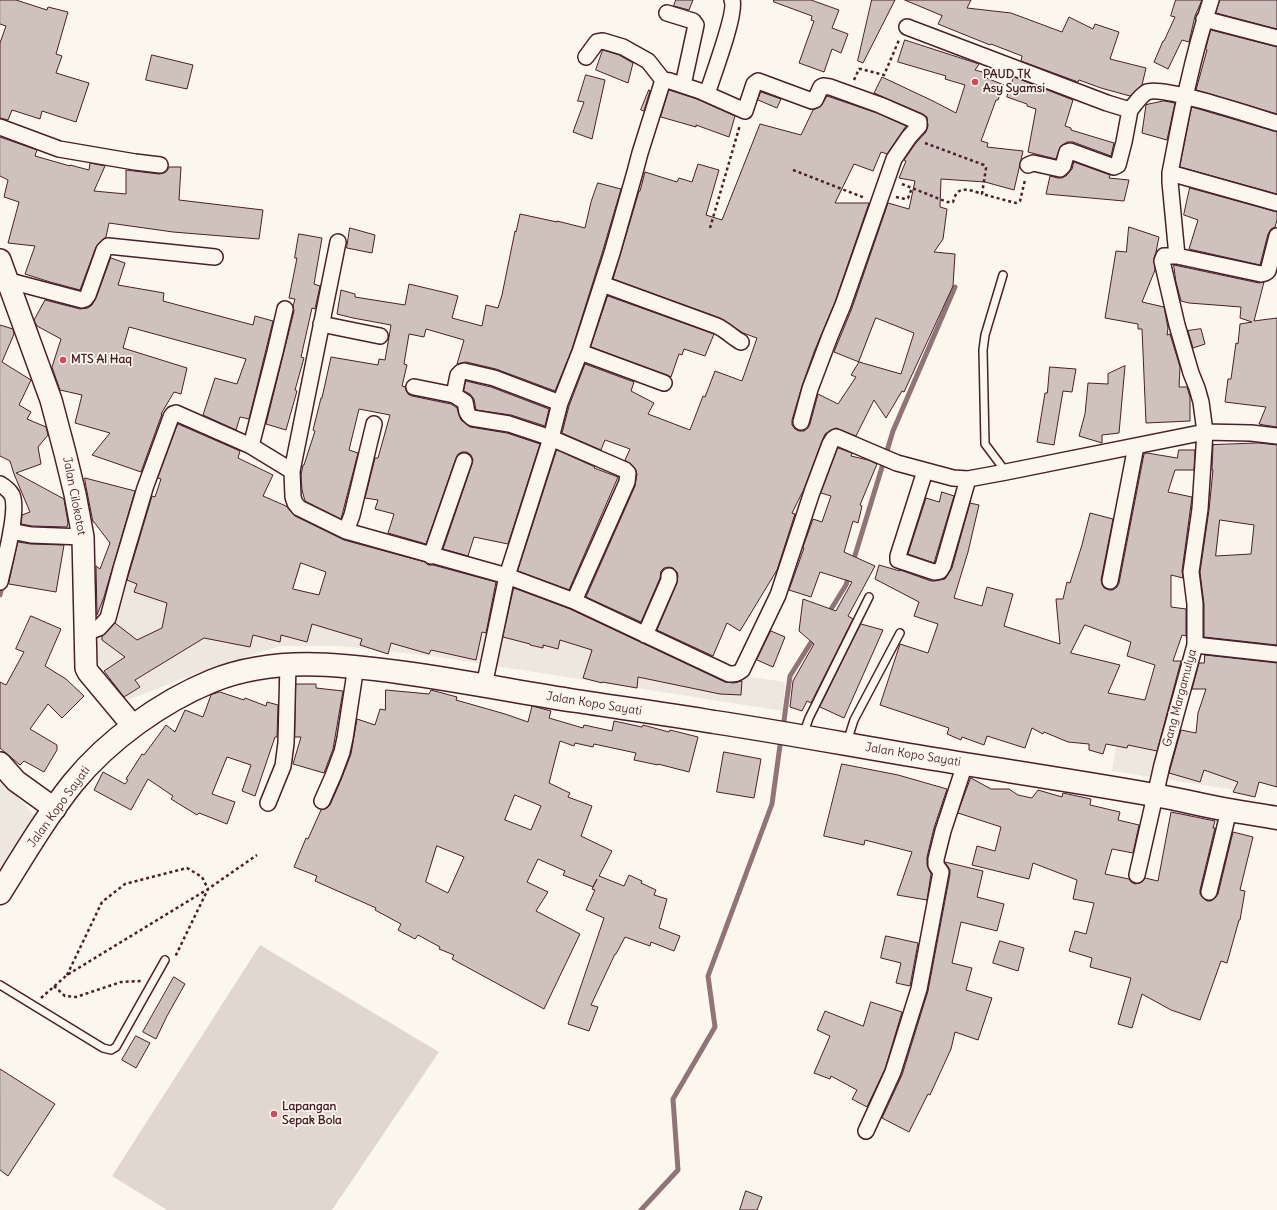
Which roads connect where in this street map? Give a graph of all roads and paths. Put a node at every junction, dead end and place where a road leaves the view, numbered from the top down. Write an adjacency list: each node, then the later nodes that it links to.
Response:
1 (732, 0): 10 (street)
2 (1210, 0): 4 (street, Gang Margamulya)
3 (667, 13): 9 (street)
4 (1204, 19): 6 (street); 12 (street, Gang Margamulya)
5 (907, 27): 11 (path); 13 (street)
6 (1277, 38)
7 (586, 57): 8 (street)
8 (662, 80): 9 (street); 34 (street)
9 (683, 85): 10 (street)
10 (707, 94): 14 (street)
11 (849, 94): 14 (street); 17 (street)
12 (1185, 96): 13 (street); 15 (street); 21 (street, Gang Margamulya)
13 (1130, 110): 19 (street)
14 (745, 111): 26 (path)
15 (1277, 123)
16 (0, 127): 18 (street)
17 (909, 137): 22 (street); 23 (path)
18 (160, 165)
19 (1028, 165): 23 (path)
20 (793, 170): 25 (path)
21 (1170, 174): 24 (street); 29 (street, Gang Margamulya)
22 (887, 178): 23 (path); 25 (street)
23 (982, 194)
24 (1277, 203)
25 (878, 204): 44 (street)
26 (710, 228)
27 (1277, 236): 29 (street)
28 (338, 242): 36 (street)
29 (1171, 256): 46 (street, Gang Margamulya)
30 (215, 257): 33 (street)
31 (0, 260): 33 (street, Jalan Cilokotot)
32 (1003, 275): 54 (lane)
33 (6, 280): 59 (street, Jalan Cilokotot)
34 (602, 284): 38 (street); 39 (street)
35 (285, 309): 49 (street)
36 (321, 324): 37 (street); 52 (street)
37 (380, 336)
38 (741, 342)
39 (580, 352): 40 (street); 43 (street)
40 (664, 383)
41 (414, 387): 42 (street)
42 (454, 395): 43 (street); 48 (street)
43 (560, 403): 48 (street)
44 (801, 422)
45 (374, 424): 57 (street)
46 (1205, 432): 47 (street); 50 (street); 70 (street, Gang Margamulya)
47 (1277, 436)
48 (551, 438): 61 (street); 66 (street)
49 (251, 446): 52 (street); 67 (street)
50 (1136, 446): 54 (street); 63 (street)
51 (464, 461): 60 (street)
52 (292, 471): 57 (street)
53 (925, 471): 55 (street); 55 (street); 69 (street)
54 (1006, 472): 55 (street)
55 (968, 479)
56 (0, 484): 58 (street)
57 (346, 531): 60 (street)
58 (12, 532): 59 (street); 64 (street)
59 (83, 537): 67 (street, Jalan Cilokotot)
60 (431, 556): 61 (street)
61 (507, 576): 66 (street); 74 (street)
62 (669, 576): 69 (street)
63 (1110, 581)
64 (0, 582)
65 (869, 597): 76 (lane)
66 (574, 601): 69 (street)
67 (86, 633): 75 (street, Jalan Cilokotot)
68 (900, 633): 77 (lane)
69 (645, 635)
70 (1194, 645): 71 (street); 81 (street, Gang Margamulya)
71 (1277, 654)
72 (288, 664): 73 (main road, Jalan Kopo Sayati); 75 (main road, Jalan Kopo Sayati); 83 (street)
73 (356, 666): 74 (main road, Jalan Kopo Sayati); 82 (street)
74 (484, 686): 76 (main road, Jalan Kopo Sayati)
75 (133, 726): 85 (main road, Jalan Kopo Sayati)
76 (796, 736): 77 (main road, Jalan Kopo Sayati)
77 (847, 744): 79 (main road, Jalan Kopo Sayati)
78 (0, 763): 85 (street)
79 (965, 764): 81 (main road, Jalan Kopo Sayati); 98 (street)
80 (0, 777): 85 (street)
81 (1156, 795): 84 (main road, Jalan Kopo Sayati); 88 (street, Gang Margamulya)
82 (322, 801)
83 (268, 803)
84 (1229, 810): 86 (main road, Jalan Kopo Sayati); 90 (street)
85 (52, 813): 91 (main road, Jalan Kopo Sayati)
86 (1277, 818)
87 (257, 855): 89 (path)
88 (1137, 875)
89 (208, 888): 93 (path); 93 (path); 94 (path)
90 (1209, 892)
91 (0, 893)
92 (165, 960): 94 (lane)
93 (67, 975): 96 (path)
94 (154, 980): 96 (path); 97 (lane)
95 (0, 985): 97 (lane)
96 (54, 986): 97 (path)
97 (34, 1005)
98 (866, 1131)

